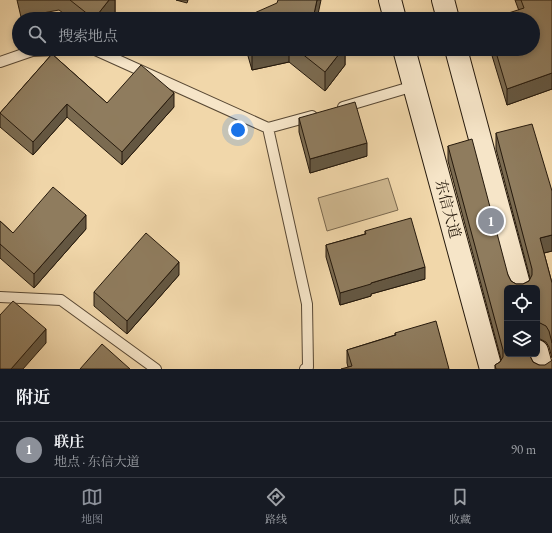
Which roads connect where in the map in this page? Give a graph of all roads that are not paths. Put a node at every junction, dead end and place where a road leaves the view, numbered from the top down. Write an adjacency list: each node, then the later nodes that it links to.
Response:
1 (390, 0): 3 (main road)
2 (443, 0): 4 (main road)
3 (393, 12)
4 (446, 12)
5 (17, 56): 9 (lane)
6 (109, 56): 13 (lane)
7 (406, 56): 10 (main road, 东信大道)
8 (458, 56): 14 (main road)
9 (0, 62)
10 (414, 86): 11 (lane); 19 (main road, 东信大道)
11 (334, 109)
12 (319, 113): 13 (lane)
13 (268, 128): 18 (lane)
14 (519, 285)
15 (0, 297): 17 (lane)
16 (539, 357): 20 (main road)
17 (156, 369)
18 (304, 369)
19 (491, 369)
20 (542, 369)

